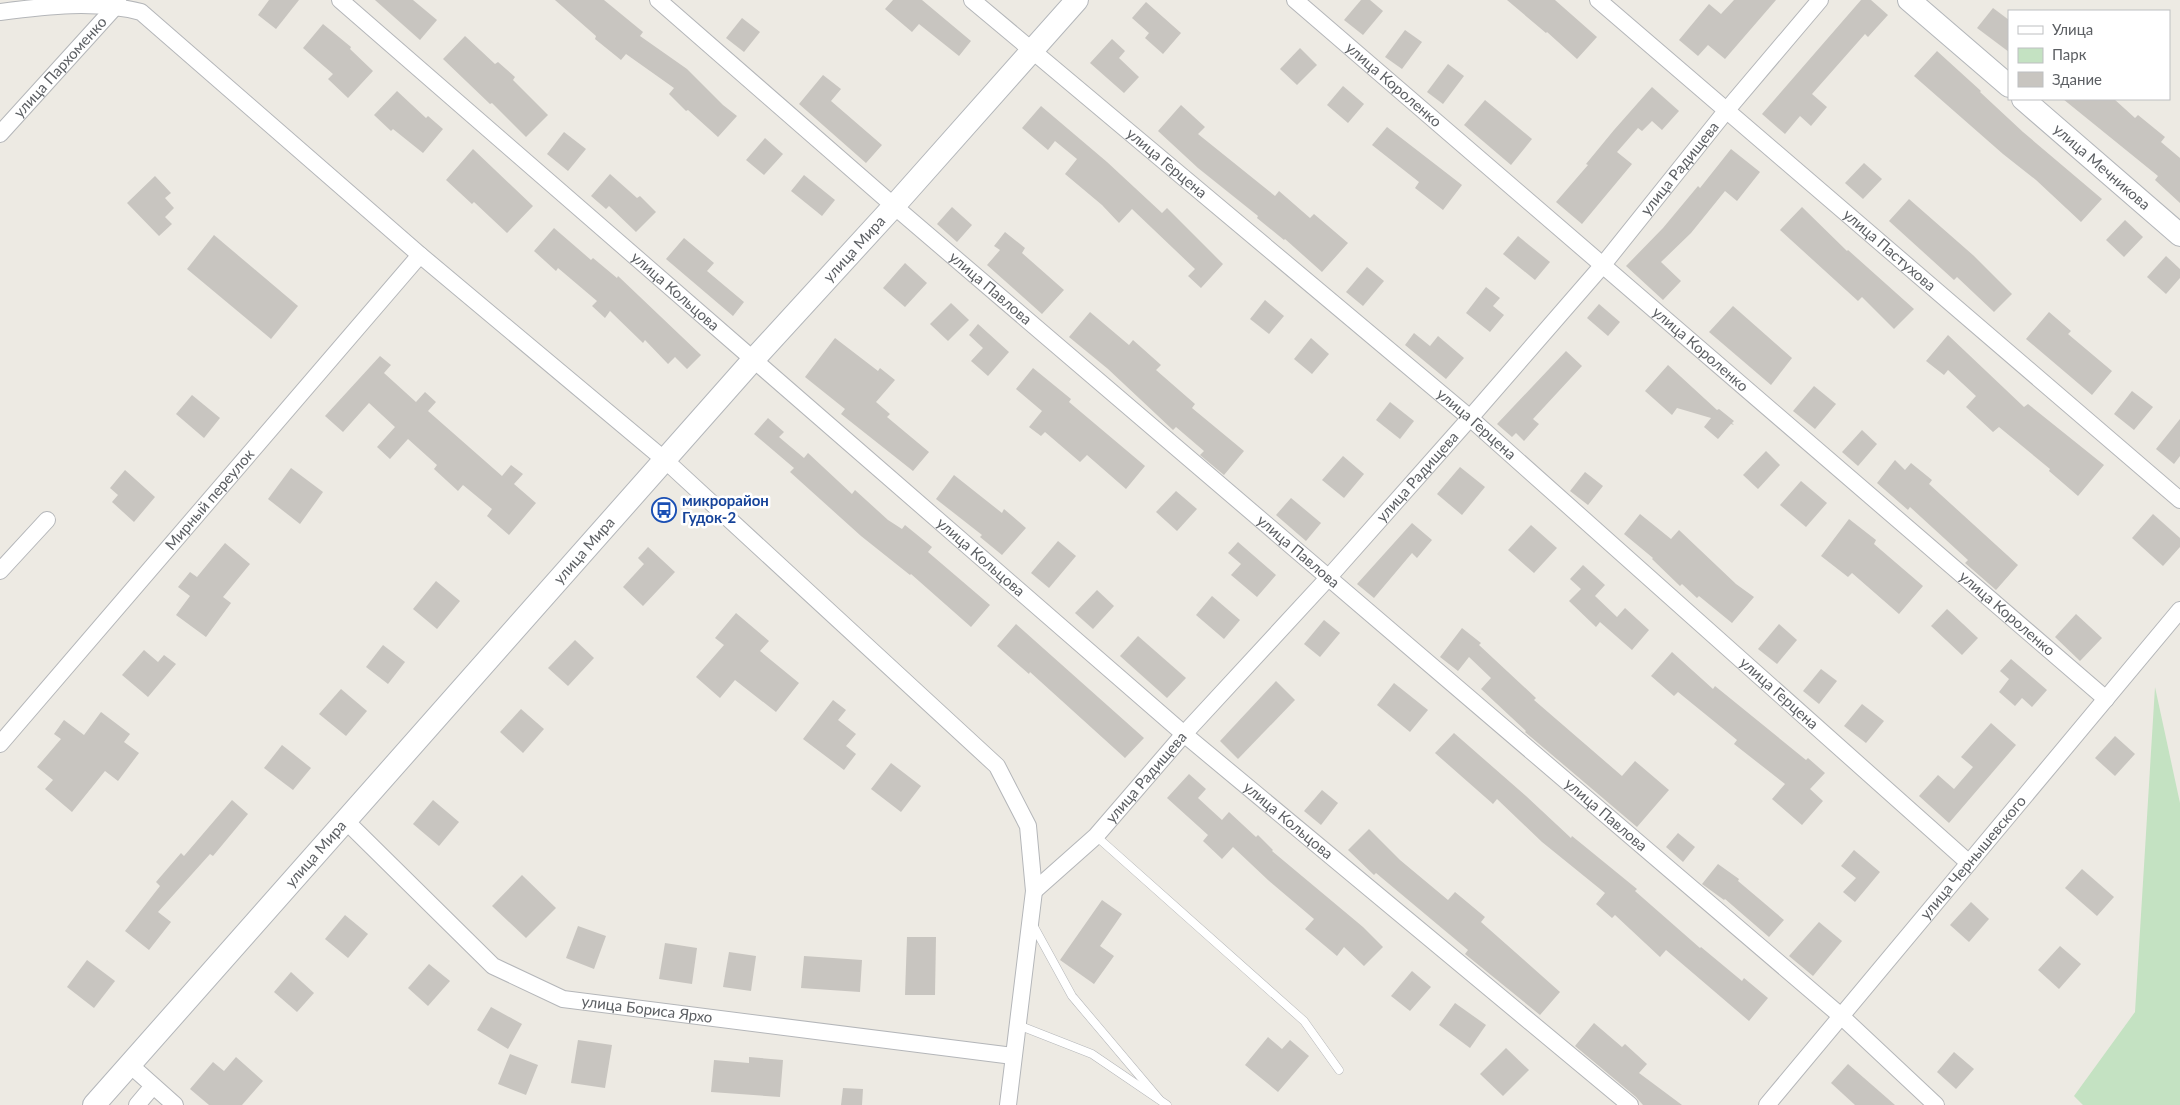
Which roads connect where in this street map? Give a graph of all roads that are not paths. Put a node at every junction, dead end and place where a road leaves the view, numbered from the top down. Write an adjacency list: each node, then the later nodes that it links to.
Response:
1 (340, 0): 21 (street, улица Кольцова)
2 (658, 0): 17 (street, улица Павлова)
3 (972, 0): 12 (street, улица Герцена)
4 (1077, 0): 12 (main road, улица Мира)
5 (1295, 0): 20 (street, улица Короленко)
6 (1598, 0): 15 (street, улица Пастухова)
7 (1820, 0): 15 (street, улица Радищева)
8 (1909, 0): 13 (main road)
9 (47, 3): 10 (street); 11 (street)
10 (117, 3): 16 (street, улица Пархоменко); 19 (street)
11 (0, 12)
12 (1031, 52): 17 (main road, улица Мира); 22 (street, улица Герцена)
13 (2008, 85)
14 (2024, 100): 18 (main road, улица Мечникова)
15 (1726, 111): 20 (street, улица Радищева); 24 (street, улица Пастухова)
16 (0, 134)
17 (894, 206): 21 (main road, улица Мира); 27 (street, улица Павлова)
18 (2180, 234)
19 (420, 255): 23 (street); 31 (street, Мирный переулок)
20 (1602, 266): 22 (street, улица Радищева); 29 (street, улица Короленко)
21 (753, 360): 23 (main road, улица Мира); 30 (street, улица Кольцова)
22 (1470, 418): 27 (street, улица Радищева); 34 (street, улица Герцена)
23 (666, 460): 32 (main road, улица Мира); 35 (street)
24 (2180, 500)
25 (46, 520): 26 (street)
26 (0, 571)
27 (1329, 577): 30 (street, улица Радищева); 37 (street, улица Павлова)
28 (2180, 610): 29 (street, улица Чернышевского)
29 (2106, 699): 34 (street, улица Чернышевского)
30 (1184, 734): 33 (street, улица Радищева); 49 (street, улица Кольцова)
31 (0, 744)
32 (345, 820): 39 (street, улица Бориса Ярхо); 40 (main road, улица Мира)
33 (1096, 836): 35 (street, улица Радищева); 41 (lane)
34 (1969, 862): 37 (street, улица Чернышевского)
35 (1034, 891): 36 (street)
36 (1031, 921): 38 (street); 43 (lane)
37 (1841, 1016): 50 (street, улица Чернышевского); 51 (street, улица Павлова)
38 (1018, 1025): 39 (street); 43 (lane)
39 (1013, 1056): 47 (street)
40 (129, 1064): 42 (street); 44 (main road, улица Мира)
41 (1339, 1070)
42 (153, 1086): 45 (street); 46 (street)
43 (1159, 1099): 48 (lane)
44 (94, 1105)
45 (137, 1105)
46 (175, 1105)
47 (1008, 1105)
48 (1167, 1105)
49 (1630, 1105)
50 (1767, 1105)
51 (1936, 1105)

